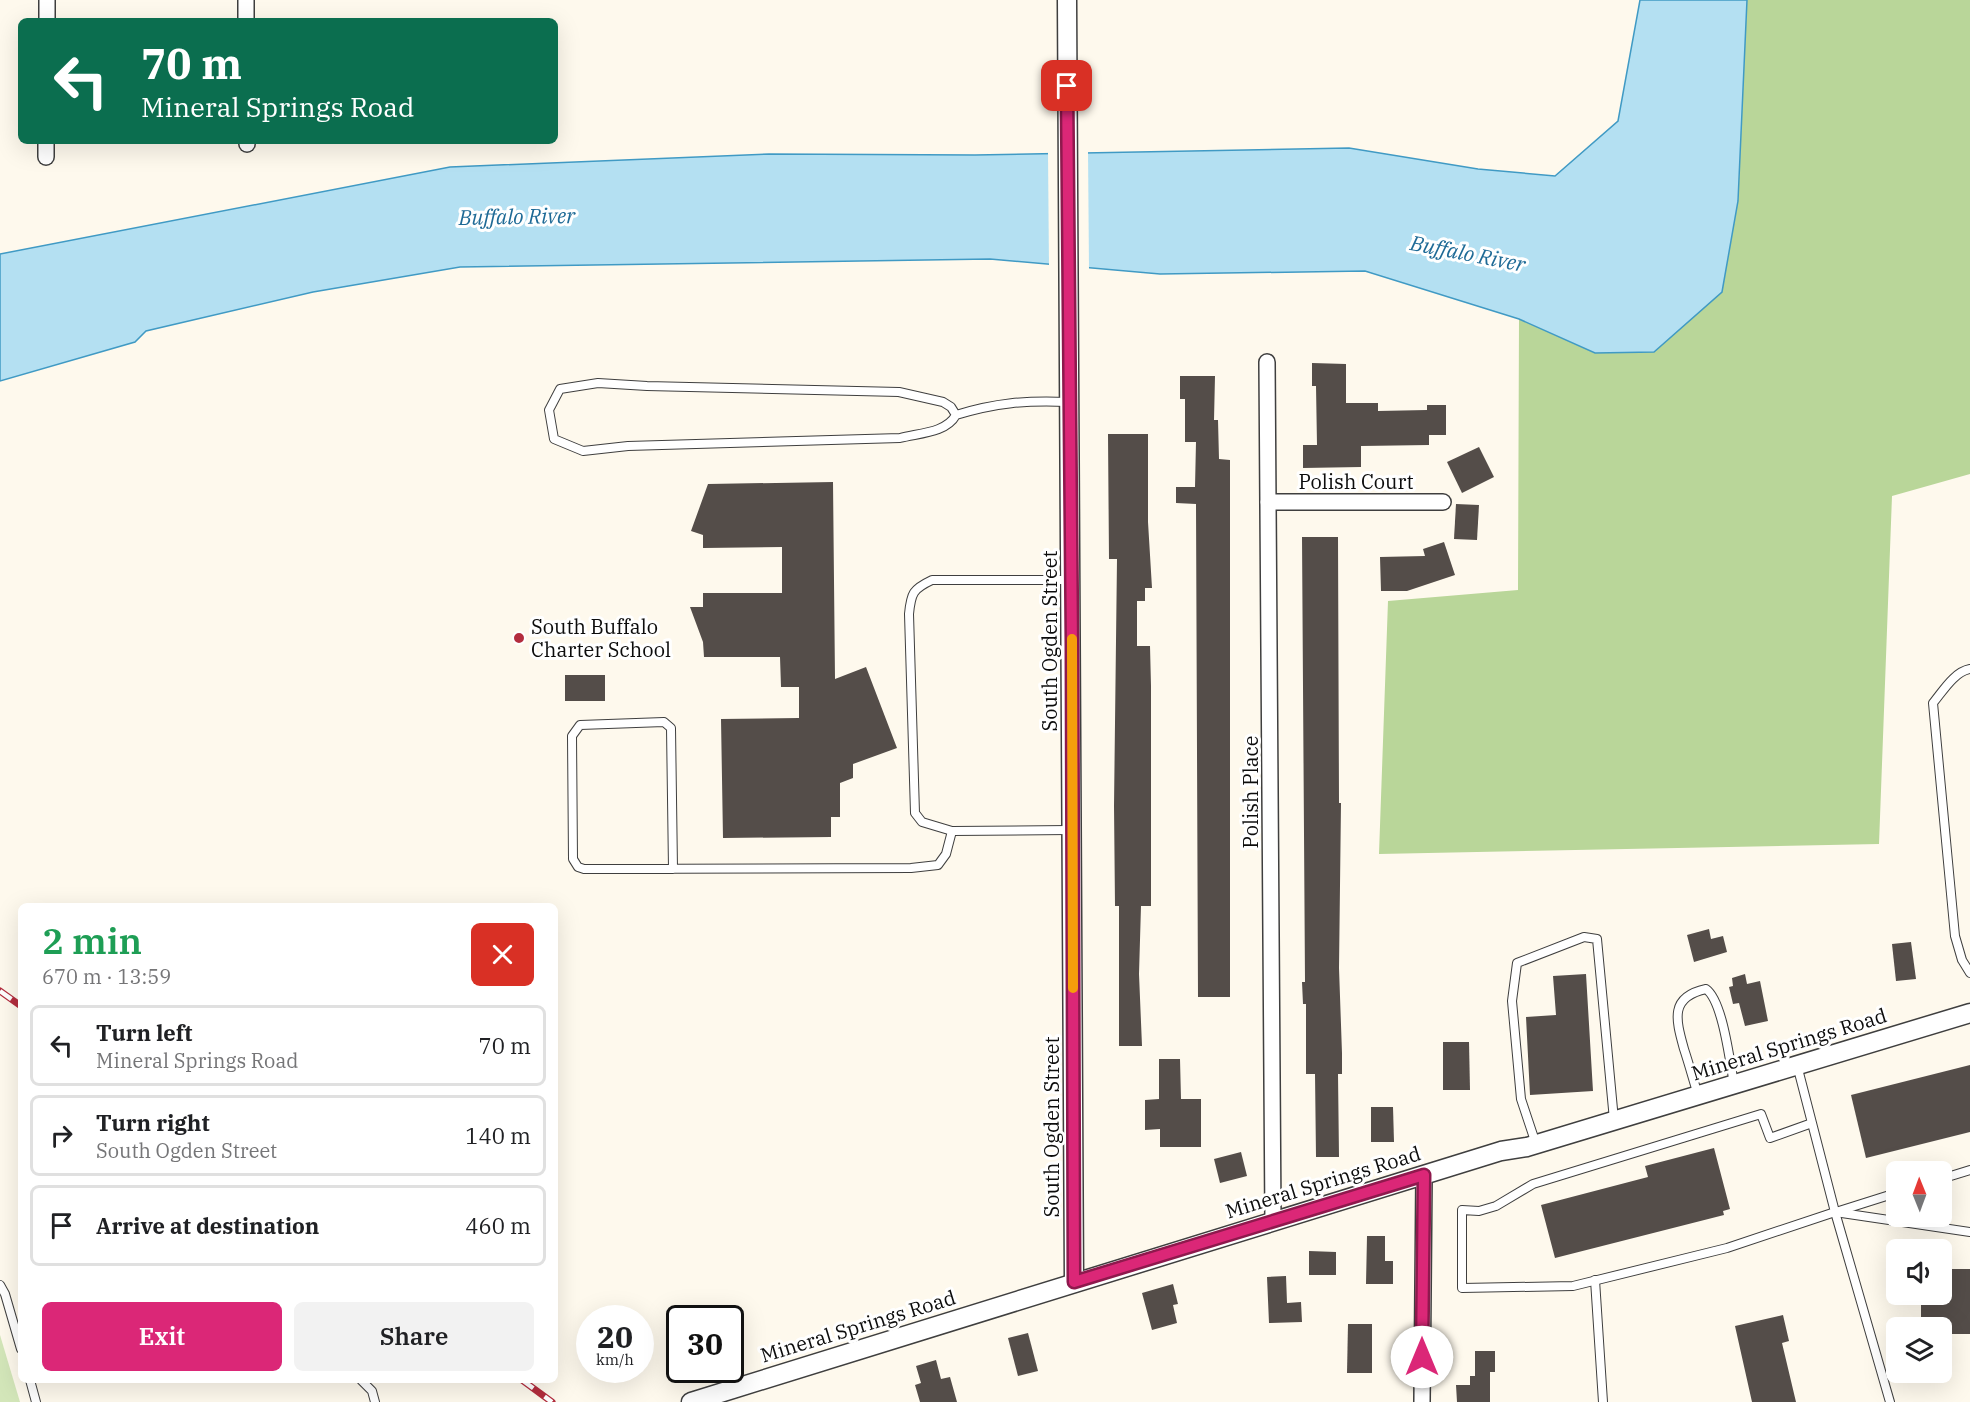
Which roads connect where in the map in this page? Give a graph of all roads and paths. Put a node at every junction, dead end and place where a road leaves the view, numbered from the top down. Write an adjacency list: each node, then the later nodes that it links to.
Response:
1 (47, 0): 4 (street)
2 (246, 0): 5 (street)
3 (1067, 0): 9 (street, South Ogden Street)
4 (47, 18)
5 (246, 18)
6 (46, 144): 7 (street)
7 (46, 157)
8 (1267, 362): 11 (street, Polish Place)
9 (1070, 402): 10 (lane); 13 (street, South Ogden Street)
10 (956, 415): 10 (lane)
11 (1268, 502): 12 (street, Polish Court); 31 (street, Polish Place)
12 (1443, 502)
13 (1071, 580): 15 (street, South Ogden Street); 16 (lane)
14 (1970, 669): 18 (lane)
15 (1073, 830): 16 (lane); 34 (street, South Ogden Street)
16 (952, 831): 17 (lane)
17 (673, 868): 17 (lane)
18 (1970, 973)
19 (1970, 1012): 20 (street, Mineral Springs Road)
20 (1797, 1065): 21 (street, Mineral Springs Road); 24 (lane)
21 (1734, 1084): 22 (street, Mineral Springs Road); 22 (lane)
22 (1698, 1095): 23 (street, Mineral Springs Road)
23 (1614, 1120): 25 (street, Mineral Springs Road); 25 (lane)
24 (1812, 1123): 30 (lane); 33 (lane)
25 (1536, 1144): 27 (street, Mineral Springs Road)
26 (1970, 1170): 28 (lane)
27 (1424, 1175): 31 (street, Mineral Springs Road); 42 (street)
28 (1952, 1176)
29 (1886, 1196): 30 (lane)
30 (1835, 1212): 32 (lane); 33 (lane); 44 (lane)
31 (1273, 1221): 34 (street, Mineral Springs Road)
32 (1970, 1232)
33 (1595, 1280): 43 (lane)
34 (1074, 1282): 41 (street, Mineral Springs Road)
35 (0, 1285): 36 (lane)
36 (18, 1340)
37 (31, 1383): 39 (lane)
38 (364, 1383): 40 (lane)
39 (36, 1402)
40 (375, 1402)
41 (691, 1402)
42 (1422, 1402)
43 (1603, 1402)
44 (1890, 1402)

